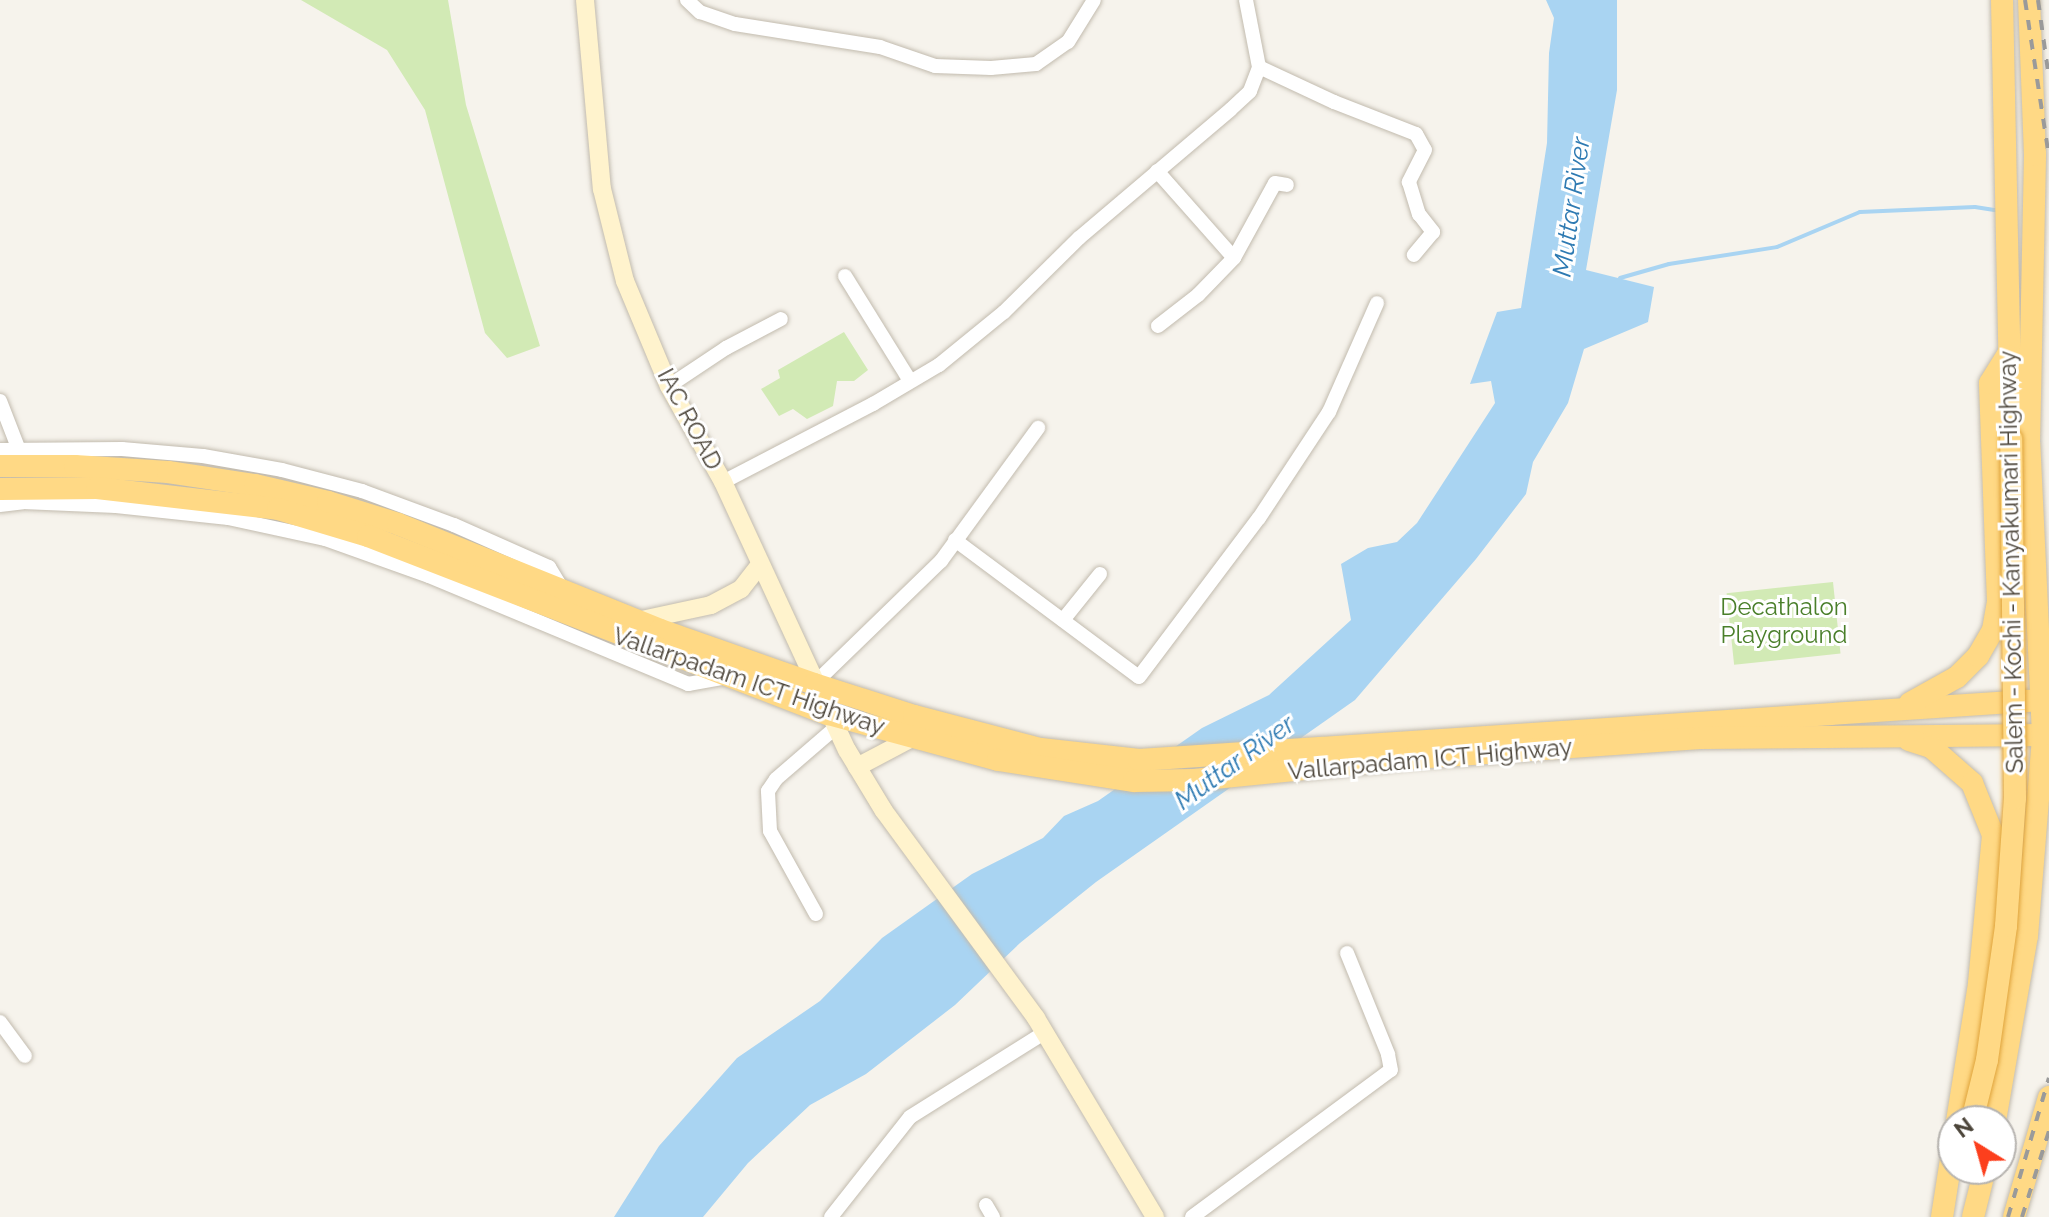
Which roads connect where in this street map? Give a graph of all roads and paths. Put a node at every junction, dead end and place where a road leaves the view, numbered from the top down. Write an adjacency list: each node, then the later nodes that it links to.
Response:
1 (585, 0): 20 (main road, IAC ROAD)
2 (687, 0): 3 (street)
3 (1094, 0)
4 (1246, 0): 7 (street)
5 (2002, 0): 18 (highway, Salem - Kochi - Kanyakumari Highway)
6 (2029, 0): 14 (highway)
7 (1259, 67): 8 (street); 10 (street)
8 (1157, 171): 11 (street); 19 (street)
9 (1287, 185): 11 (street)
10 (1414, 255)
11 (1234, 258): 16 (street)
12 (845, 276): 19 (street)
13 (1377, 303): 33 (street)
14 (2032, 306): 17 (highway); 37 (highway)
15 (781, 319): 20 (street)
16 (1158, 326)
17 (2049, 341)
18 (2007, 356): 38 (highway); 53 (highway, Salem - Kochi - Kanyakumari Highway, bridge)
19 (910, 381): 26 (street)
20 (669, 386): 26 (main road, IAC ROAD)
21 (0, 401): 24 (street)
22 (1038, 428): 29 (street)
23 (0, 450): 24 (street)
24 (19, 450): 32 (street)
25 (0, 466): 32 (highway, Vallarpadam ICT Highway)
26 (723, 482): 30 (main road, IAC ROAD)
27 (0, 489): 35 (highway, Vallarpadam ICT Highway)
28 (0, 505): 35 (street)
29 (955, 540): 33 (street); 36 (street)
30 (759, 566): 34 (main road); 36 (main road, IAC ROAD)
31 (1100, 574): 33 (street)
32 (564, 591): 34 (highway, Vallarpadam ICT Highway)
33 (1063, 620)
34 (637, 621): 36 (highway, Vallarpadam ICT Highway)
35 (729, 677): 39 (highway, Vallarpadam ICT Highway)
36 (814, 684): 39 (main road, IAC ROAD); 44 (highway, Vallarpadam ICT Highway)
37 (2042, 700): 38 (highway, Vallarpadam ICT Highway); 40 (highway)
38 (1898, 708): 43 (highway, Vallarpadam ICT Highway)
39 (832, 721): 42 (highway, Vallarpadam ICT Highway); 45 (main road, IAC ROAD); 46 (street)
40 (2043, 735): 41 (highway, Vallarpadam ICT Highway); 54 (highway)
41 (1898, 736): 43 (highway, Vallarpadam ICT Highway); 52 (highway)
42 (914, 737): 44 (highway, Vallarpadam ICT Highway); 45 (main road)
43 (1413, 749): 44 (highway, Vallarpadam ICT Highway)
44 (1038, 758)
45 (857, 767): 49 (main road, IAC ROAD)
46 (816, 914)
47 (1347, 953): 61 (street)
48 (0, 1022): 50 (street)
49 (1040, 1026): 59 (street); 60 (main road, IAC ROAD)
50 (25, 1056)
51 (2049, 1097): 64 (highway)
52 (1960, 1105)
53 (1976, 1105)
54 (1998, 1105)
55 (1947, 1185): 62 (highway)
56 (1958, 1185): 58 (highway)
57 (1981, 1185): 63 (highway)
58 (1953, 1207)
59 (831, 1217)
60 (1155, 1217)
61 (1192, 1217)
62 (1942, 1217)
63 (1973, 1217)
64 (2014, 1217)

